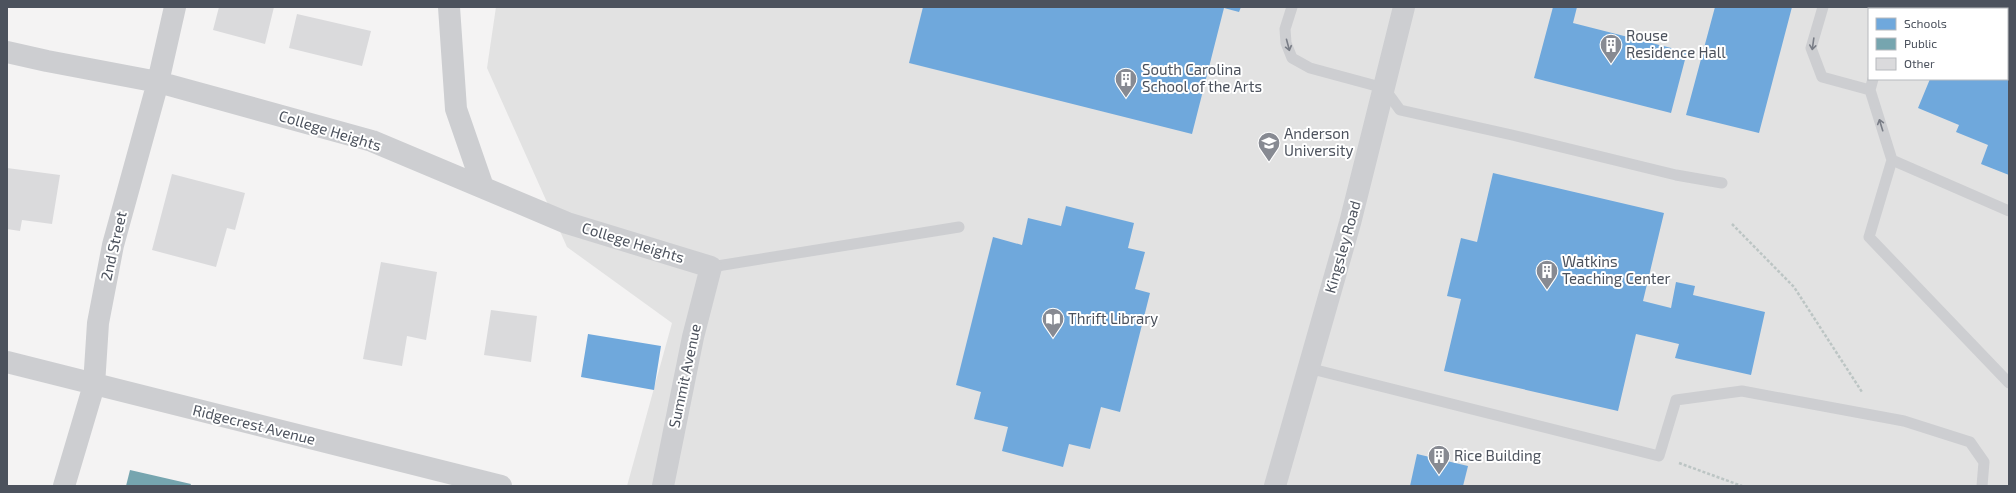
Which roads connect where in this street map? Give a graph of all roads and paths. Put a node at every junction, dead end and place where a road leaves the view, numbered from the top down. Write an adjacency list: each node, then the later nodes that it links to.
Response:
1 (175, 7): 7 (street, 2nd Street)
2 (449, 7): 12 (street)
3 (1292, 7): 9 (lane, one-way to 9)
4 (1404, 7): 9 (street, Kingsley Road)
5 (1823, 7): 8 (lane, one-way to 8)
6 (7, 52): 7 (street, College Heights)
7 (158, 82): 12 (street, College Heights); 20 (street, 2nd Street)
8 (1872, 84): 10 (lane, one-way to 8)
9 (1384, 88): 11 (lane); 18 (street, Kingsley Road)
10 (1892, 160): 13 (lane); 19 (lane)
11 (1722, 183)
12 (483, 187): 16 (street, College Heights)
13 (2009, 211)
14 (1732, 224): 21 (path)
15 (960, 227): 16 (lane)
16 (711, 267): 25 (street, Summit Avenue)
17 (7, 362): 20 (street, Ridgecrest Avenue)
18 (1308, 368): 22 (lane); 26 (street, Kingsley Road)
19 (2009, 383)
20 (94, 385): 23 (street, 2nd Street); 24 (street, Ridgecrest Avenue)
21 (1875, 416): 22 (lane); 28 (lane)
22 (1659, 456): 27 (path)
23 (64, 486)
24 (501, 486)
25 (662, 486)
26 (1275, 486)
27 (1742, 486)
28 (1982, 486)

